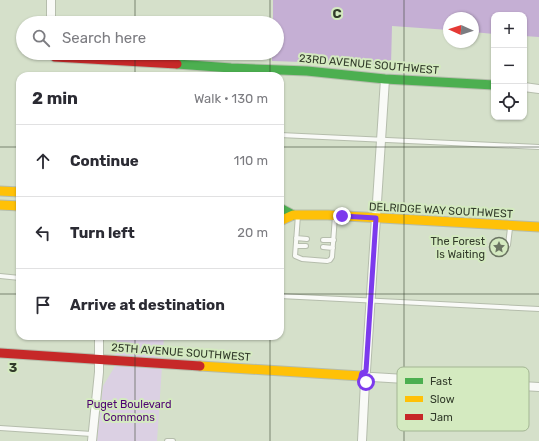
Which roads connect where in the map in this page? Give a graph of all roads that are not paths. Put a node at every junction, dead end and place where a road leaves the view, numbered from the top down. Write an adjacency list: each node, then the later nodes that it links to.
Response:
1 (51, 0): 2 (street)
2 (51, 16)
3 (121, 60): 4 (street, 23RD AVENUE SOUTHWEST)
4 (385, 79): 5 (street, 23RD AVENUE SOUTHWEST); 9 (street)
5 (491, 86)
6 (527, 87): 7 (street)
7 (539, 89)
8 (284, 134): 9 (lane)
9 (381, 140): 10 (lane); 18 (street)
10 (539, 147)
11 (0, 191): 12 (street)
12 (16, 192)
13 (0, 205): 14 (street)
14 (16, 206)
15 (284, 210): 16 (street, DELRIDGE WAY SOUTHWEST)
16 (295, 215): 17 (street, DELRIDGE WAY SOUTHWEST); 19 (street, DELRIDGE WAY SOUTHWEST); 22 (lane)
17 (335, 216): 18 (street, DELRIDGE WAY SOUTHWEST); 25 (lane)
18 (376, 218): 20 (street, DELRIDGE WAY SOUTHWEST); 34 (street)
19 (284, 219)
20 (510, 225): 21 (street, DELRIDGE WAY SOUTHWEST); 26 (lane)
21 (539, 227)
22 (296, 238): 23 (lane); 27 (lane)
23 (306, 239)
24 (323, 240): 25 (lane)
25 (334, 240): 30 (lane)
26 (508, 245)
27 (296, 246): 28 (lane); 30 (lane)
28 (306, 246)
29 (323, 247): 30 (lane)
30 (333, 248)
31 (0, 276): 32 (lane)
32 (16, 278)
33 (284, 296): 34 (lane)
34 (371, 301): 35 (lane); 39 (street)
35 (539, 309)
36 (99, 340): 38 (street)
37 (0, 353): 38 (street, 25TH AVENUE SOUTHWEST)
38 (98, 359): 39 (street, 25TH AVENUE SOUTHWEST); 44 (street)
39 (366, 376): 40 (street, 25TH AVENUE SOUTHWEST); 47 (street)
40 (397, 378)
41 (529, 386): 42 (street, 25TH AVENUE SOUTHWEST)
42 (539, 387)
43 (0, 428): 44 (lane)
44 (92, 437)
45 (167, 441): 46 (lane)
46 (173, 441)
47 (362, 441)

